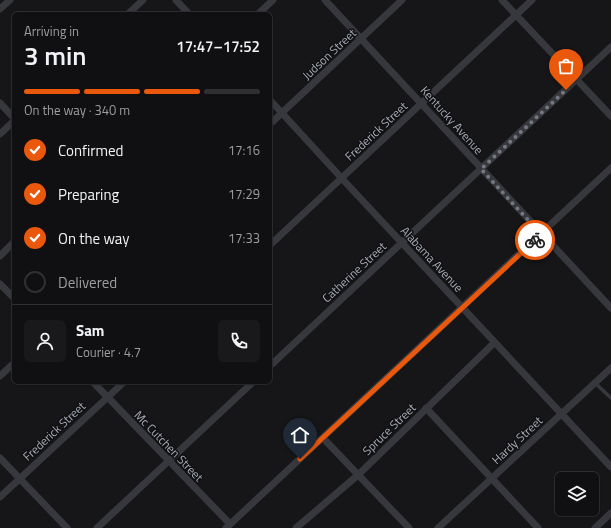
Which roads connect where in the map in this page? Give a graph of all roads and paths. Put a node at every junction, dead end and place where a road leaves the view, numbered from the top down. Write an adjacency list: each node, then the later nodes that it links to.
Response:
1 (10, 0): 9 (street)
2 (143, 0): 10 (street)
3 (176, 0): 11 (street)
4 (273, 0): 12 (street)
5 (325, 0): 14 (street, Kentucky Avenue)
6 (402, 0): 14 (street, Judson Street)
7 (502, 0): 13 (street)
8 (532, 0): 13 (street, Frederick Street)
9 (0, 9)
10 (130, 12)
11 (187, 12)
12 (260, 12)
13 (516, 15): 16 (street); 19 (street, Frederick Street)
14 (361, 39): 19 (street, Kentucky Avenue); 20 (street, Judson Street)
15 (611, 47): 16 (street, Catherine Street)
16 (577, 80): 21 (street); 27 (street, Catherine Street)
17 (272, 102): 20 (street, Alabama Avenue)
18 (0, 103): 22 (street)
19 (422, 104): 27 (street, Kentucky Avenue); 28 (street, Frederick Street)
20 (282, 113): 23 (street, Judson Street); 28 (street, Alabama Avenue)
21 (610, 113)
22 (12, 116)
23 (272, 122)
24 (12, 123): 25 (street)
25 (0, 134)
26 (611, 168): 29 (street)
27 (481, 169): 29 (street, Kentucky Avenue); 31 (street, Catherine Street)
28 (342, 178): 30 (street, Frederick Street); 31 (street, Alabama Avenue)
29 (541, 234): 36 (street); 37 (street, Kentucky Avenue)
30 (272, 243)
31 (402, 243): 36 (street, Alabama Avenue); 39 (street, Catherine Street)
32 (12, 244): 33 (street)
33 (0, 256)
34 (0, 284): 35 (street)
35 (12, 296)
36 (462, 308): 38 (street, Alabama Avenue); 51 (street)
37 (611, 308)
38 (494, 343): 49 (street, Spruce Street); 50 (street, Alabama Avenue)
39 (272, 364)
40 (12, 365): 42 (street)
41 (611, 368): 43 (street, Hardy Street)
42 (0, 376)
43 (595, 383): 48 (lane); 50 (street, Hardy Street)
44 (95, 384): 47 (street, Mc Cutchen Street)
45 (122, 384): 47 (street, Frederick Street)
46 (251, 384): 53 (street)
47 (108, 397): 53 (street, Mc Cutchen Street); 56 (street, Frederick Street)
48 (611, 398)
49 (426, 408): 55 (street, Spruce Street); 57 (street)
50 (562, 414): 54 (street, Alabama Avenue); 57 (street, Hardy Street)
51 (323, 438): 55 (street); 60 (street)
52 (0, 458): 56 (street)
53 (169, 461): 60 (street, Mc Cutchen Street); 62 (street)
54 (611, 467)
55 (358, 474): 63 (street, Spruce Street); 64 (street)
56 (20, 479): 58 (street, Frederick Street); 61 (street)
57 (492, 479): 65 (street, Hardy Street); 66 (street)
58 (0, 497)
59 (611, 513): 67 (street)
60 (230, 527)
61 (67, 528)
62 (97, 528)
63 (296, 528)
64 (409, 528)
65 (438, 528)
66 (538, 528)
67 (595, 528)

